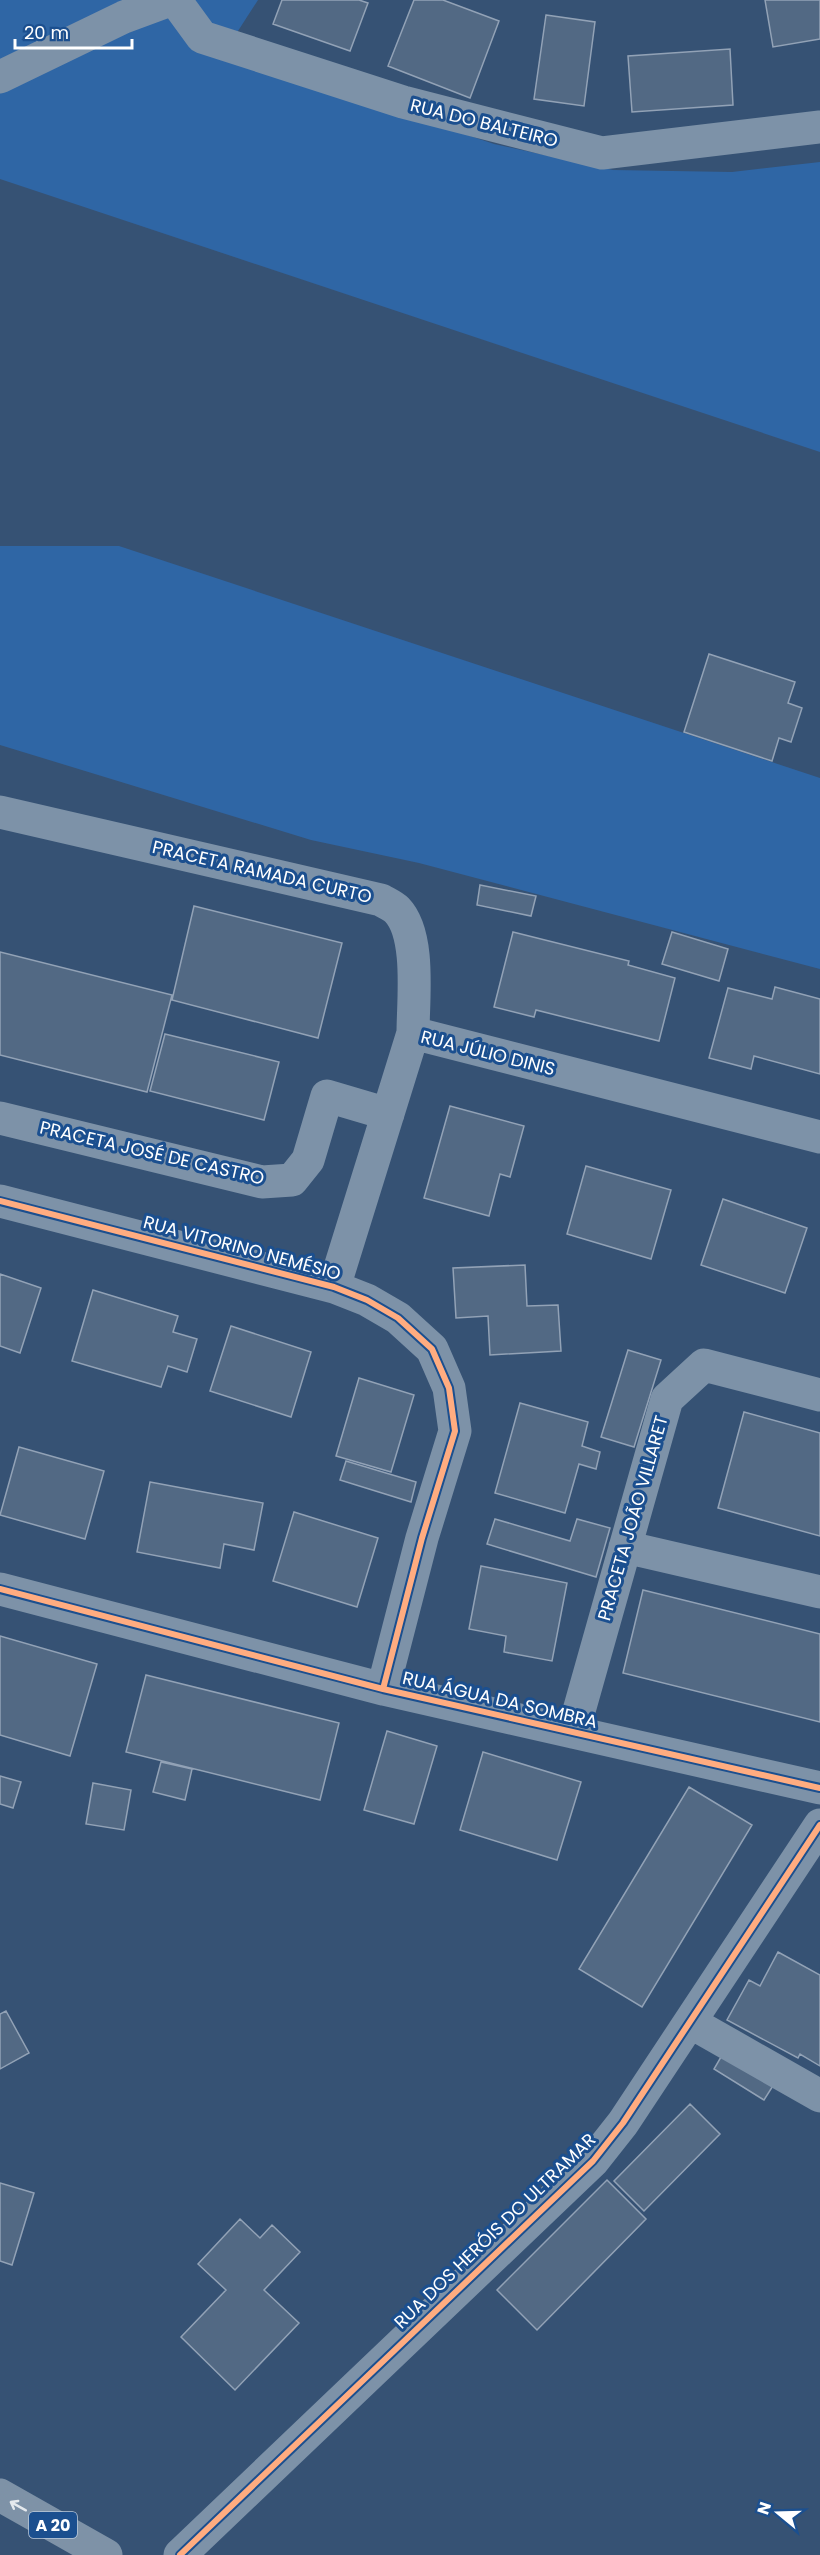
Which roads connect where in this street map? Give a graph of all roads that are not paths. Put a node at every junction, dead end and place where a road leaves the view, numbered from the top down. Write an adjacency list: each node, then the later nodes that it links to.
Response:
1 (170, 0): 3 (street)
2 (175, 0): 4 (street, RUA DO BALTEIRO)
3 (0, 77)
4 (820, 127)
5 (0, 812): 6 (street, PRACETA RAMADA CURTO)
6 (413, 1033): 7 (street, RUA JÚLIO DINIS); 9 (street, RUA JÚLIO DINIS)
7 (388, 1114): 8 (street, PRACETA JOSÉ DE CASTRO); 11 (street, RUA JÚLIO DINIS)
8 (0, 1118)
9 (820, 1137)
10 (0, 1201): 11 (street, RUA VITORINO NEMÉSIO)
11 (334, 1287): 16 (street, RUA VITORINO NEMÉSIO)
12 (820, 1395): 13 (street, PRACETA JOÃO VILLARET)
13 (625, 1547): 15 (street); 17 (street, PRACETA JOÃO VILLARET)
14 (0, 1589): 16 (street, RUA ÁGUA DA SOMBRA)
15 (820, 1592)
16 (383, 1689): 17 (street, RUA ÁGUA DA SOMBRA)
17 (573, 1732): 18 (street, RUA ÁGUA DA SOMBRA)
18 (820, 1788)
19 (820, 1825): 20 (street, RUA DOS HERÓIS DO ULTRAMAR)
20 (690, 2022): 21 (street); 24 (street, RUA DOS HERÓIS DO ULTRAMAR)
21 (820, 2096)
22 (0, 2495): 23 (highway, A 20, one-way to 22)
23 (106, 2555)
24 (180, 2555)

